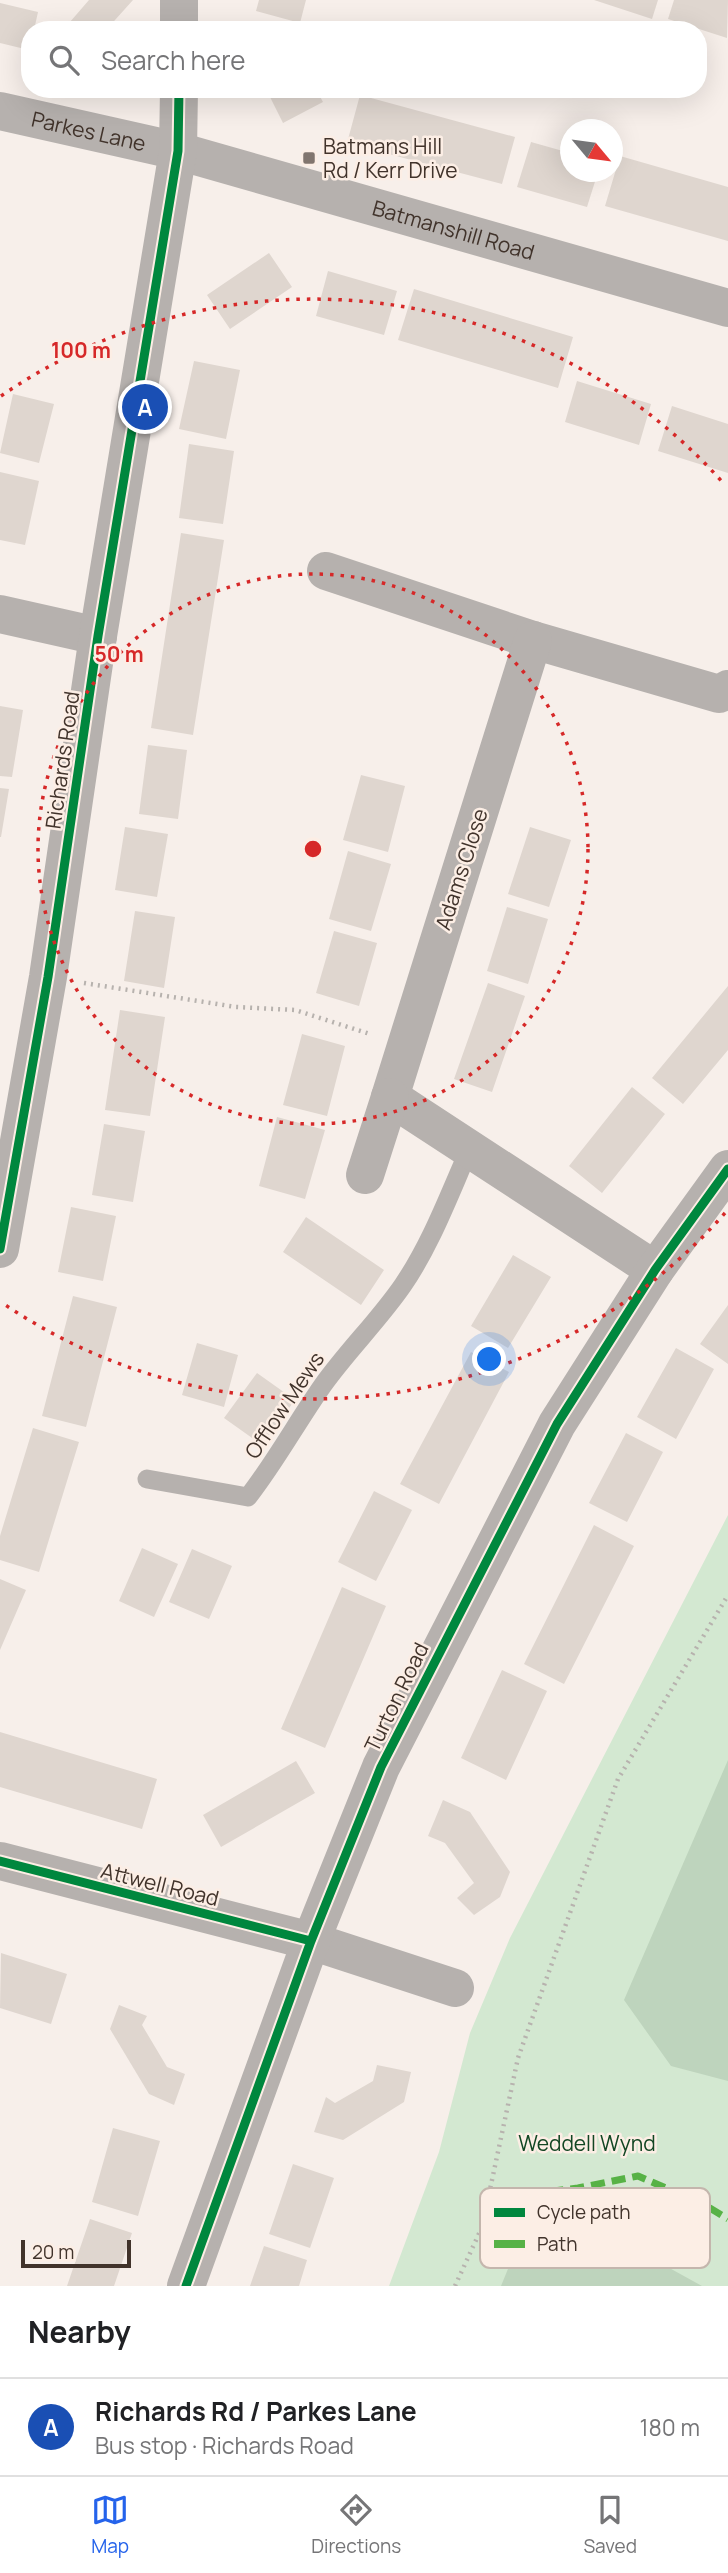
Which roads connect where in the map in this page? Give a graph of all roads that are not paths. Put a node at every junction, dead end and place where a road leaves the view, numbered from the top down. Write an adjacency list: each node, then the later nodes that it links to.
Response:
1 (179, 0): 2 (street)
2 (179, 21)
3 (179, 98): 5 (street, Richards Road)
4 (0, 111): 5 (street, Parkes Lane)
5 (178, 151): 6 (street, Batmanshill Road); 9 (street, Richards Road)
6 (728, 308)
7 (326, 571): 10 (street)
8 (0, 614): 9 (street)
9 (98, 636): 12 (street, Richards Road)
10 (533, 640): 11 (street); 13 (street, Adams Close)
11 (728, 689)
12 (17, 1065): 17 (street, Richards Road)
13 (390, 1097): 14 (street); 16 (street, Adams Close)
14 (469, 1150): 18 (street); 19 (lane, Offlow Mews)
15 (728, 1169): 18 (street, Turton Road)
16 (365, 1175)
17 (0, 1249)
18 (655, 1270): 21 (street, Turton Road)
19 (147, 1479)
20 (0, 1861): 21 (street, Attwell Road)
21 (311, 1941): 22 (street, Attwell Road); 23 (street, Turton Road)
22 (454, 1988)
23 (186, 2286)

